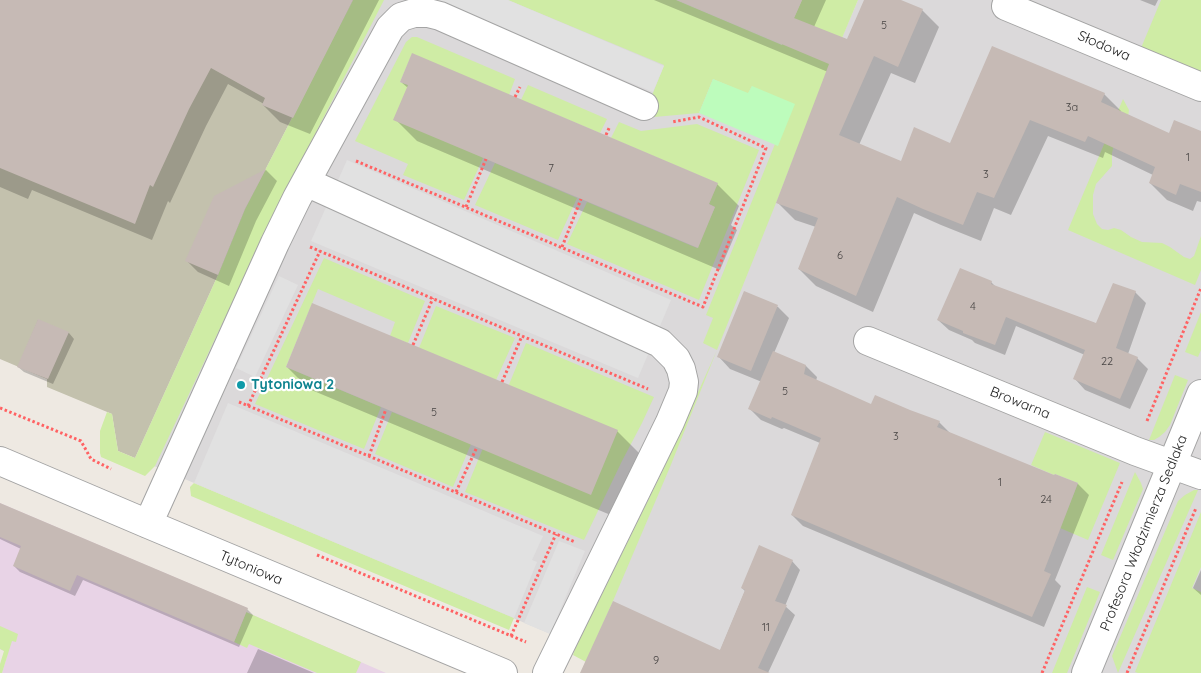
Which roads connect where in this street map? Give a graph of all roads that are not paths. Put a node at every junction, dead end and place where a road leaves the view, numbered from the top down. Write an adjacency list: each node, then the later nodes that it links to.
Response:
1 (1006, 6): 2 (street, Słodowa)
2 (1201, 87)
3 (644, 106): 4 (street)
4 (314, 186): 10 (street); 11 (street)
5 (868, 341): 8 (street, Browarna)
6 (1201, 394): 8 (street, Profesora Włodzimierza Sedlaka)
7 (0, 461): 10 (street, Tytoniowa)
8 (1172, 464): 9 (street, Browarna); 13 (street, Profesora Włodzimierza Sedlaka)
9 (1201, 475)
10 (148, 524): 12 (street, Tytoniowa)
11 (552, 664)
12 (503, 673)
13 (1086, 673)

